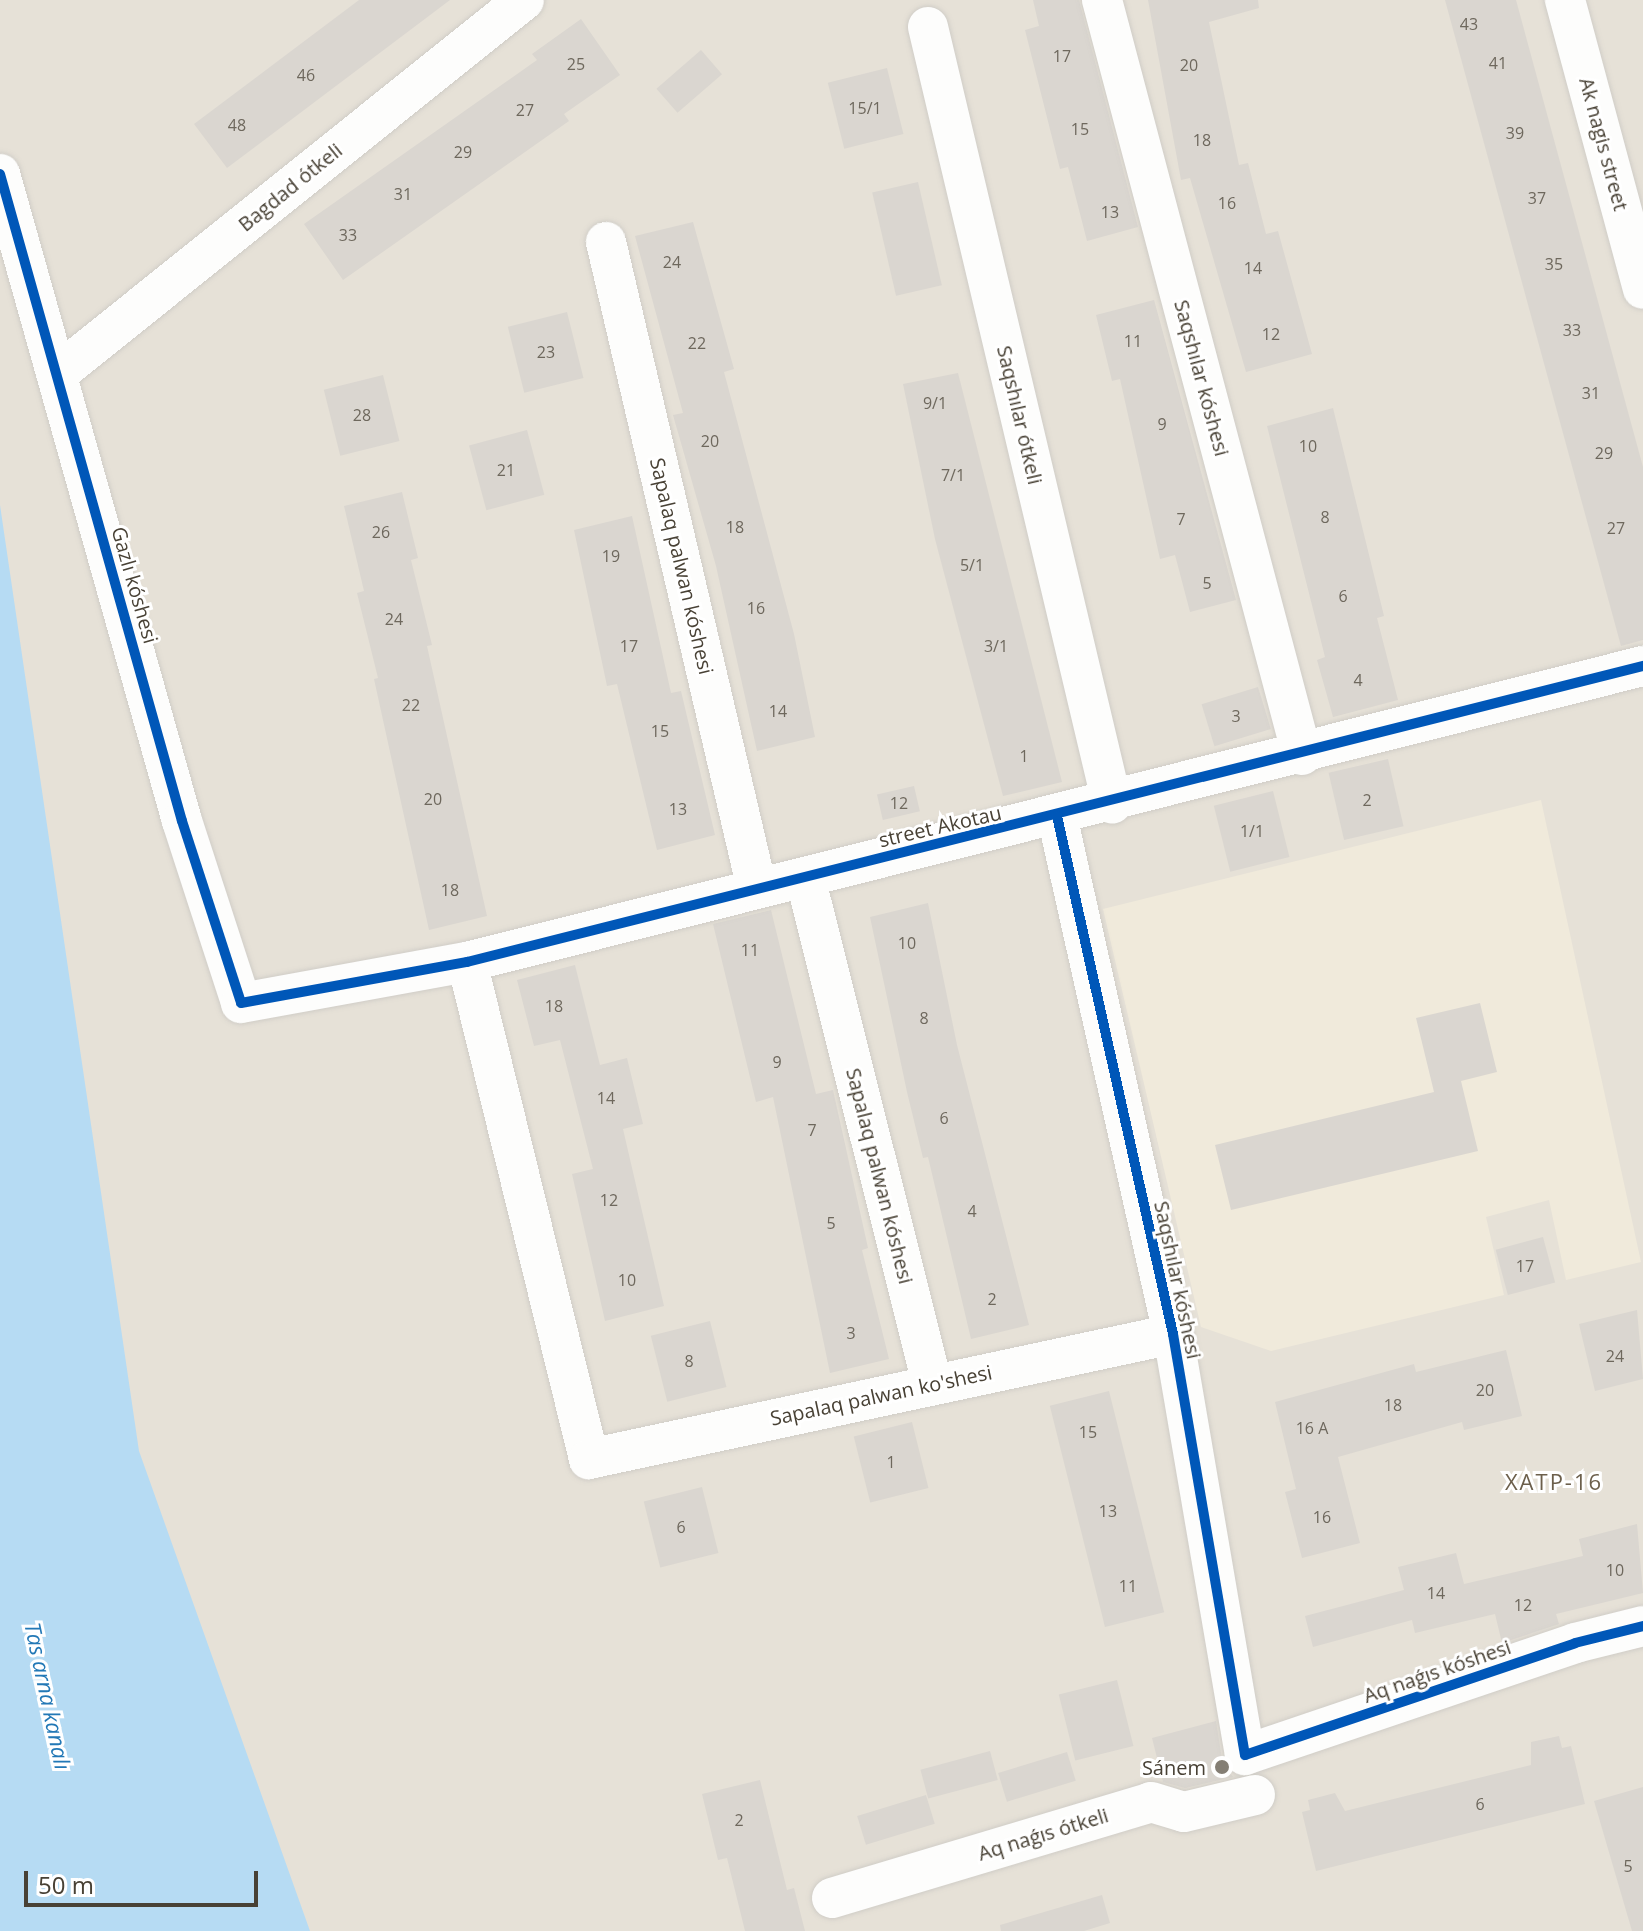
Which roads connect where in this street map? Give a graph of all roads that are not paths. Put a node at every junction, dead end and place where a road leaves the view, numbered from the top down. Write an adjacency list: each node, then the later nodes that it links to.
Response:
1 (524, 0): 8 (street, Bagdad ótkeli)
2 (1102, 0): 10 (street, Saqshılar kóshesi)
3 (1565, 0): 7 (street, Ak nagis street)
4 (928, 27): 11 (street, Saqshılar ótkeli)
5 (0, 174): 8 (street, Gazlı kóshesi)
6 (606, 242): 14 (street, Sapalaq palwan kóshesi)
7 (1643, 289)
8 (57, 374): 16 (street, Gazlı kóshesi)
9 (1643, 666): 10 (street, street Akotau)
10 (1302, 755): 11 (street, street Akotau)
11 (1112, 803): 12 (street, street Akotau)
12 (1057, 816): 13 (street, street Akotau); 17 (street, Saqshılar kóshesi)
13 (805, 877): 14 (street, street Akotau); 18 (street, Sapalaq palwan kóshesi)
14 (757, 889): 15 (street, street Akotau)
15 (467, 962): 16 (street, street Akotau); 18 (street, Sapalaq palwan ko'shesi)
16 (241, 1003)
17 (1173, 1334): 18 (street, Sapalaq palwan ko'shesi); 20 (street, Saqshılar kóshesi)
18 (932, 1383)
19 (1643, 1626): 20 (street, Aq naǵıs kóshesi)
20 (1245, 1755)
21 (1255, 1795): 22 (street, Aq naǵıs ótkeli)
22 (832, 1898)

